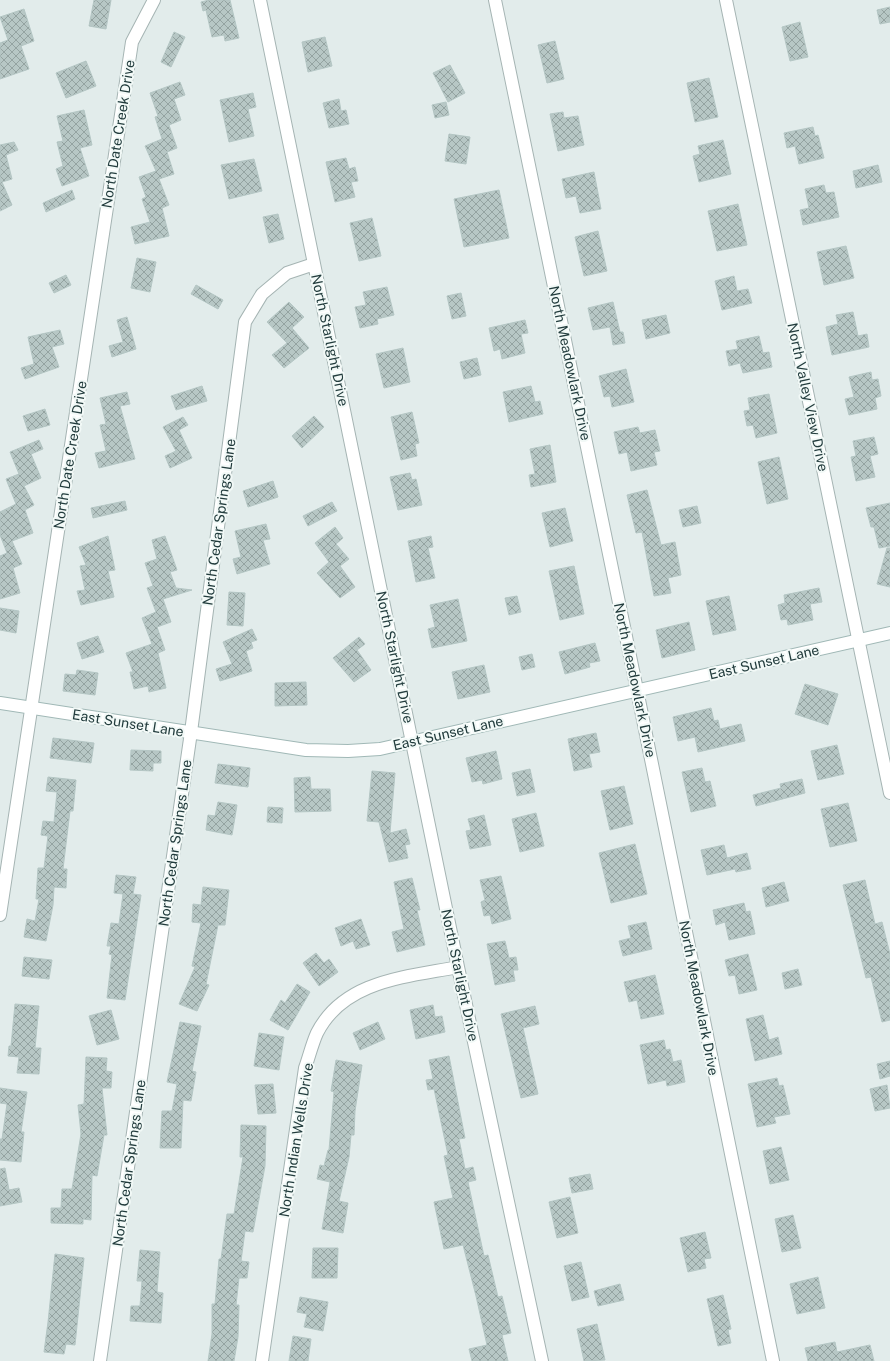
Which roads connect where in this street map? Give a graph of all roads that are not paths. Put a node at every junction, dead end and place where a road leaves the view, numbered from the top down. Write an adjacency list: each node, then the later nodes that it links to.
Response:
1 (154, 0): 10 (street, North Date Creek Drive)
2 (260, 0): 5 (street, North Starlight Drive)
3 (495, 0): 8 (street, North Meadowlark Drive)
4 (726, 0): 7 (street, North Valley View Drive)
5 (314, 264): 11 (street, North Cedar Springs Lane); 12 (street, North Starlight Drive)
6 (890, 633): 7 (street, East Sunset Lane)
7 (858, 640): 8 (street, East Sunset Lane); 13 (street, North Valley View Drive)
8 (637, 690): 12 (street, East Sunset Lane); 19 (street, North Meadowlark Drive)
9 (0, 703): 10 (street, East Sunset Lane)
10 (32, 708): 11 (street, East Sunset Lane); 14 (street, North Date Creek Drive)
11 (191, 732): 12 (street, East Sunset Lane); 16 (street, North Cedar Springs Lane)
12 (413, 741): 15 (street, North Starlight Drive)
13 (890, 793)
14 (0, 915)
15 (458, 966): 17 (street, North Indian Wells Drive); 18 (street, North Starlight Drive)
16 (100, 1361)
17 (262, 1361)
18 (542, 1361)
19 (773, 1361)

